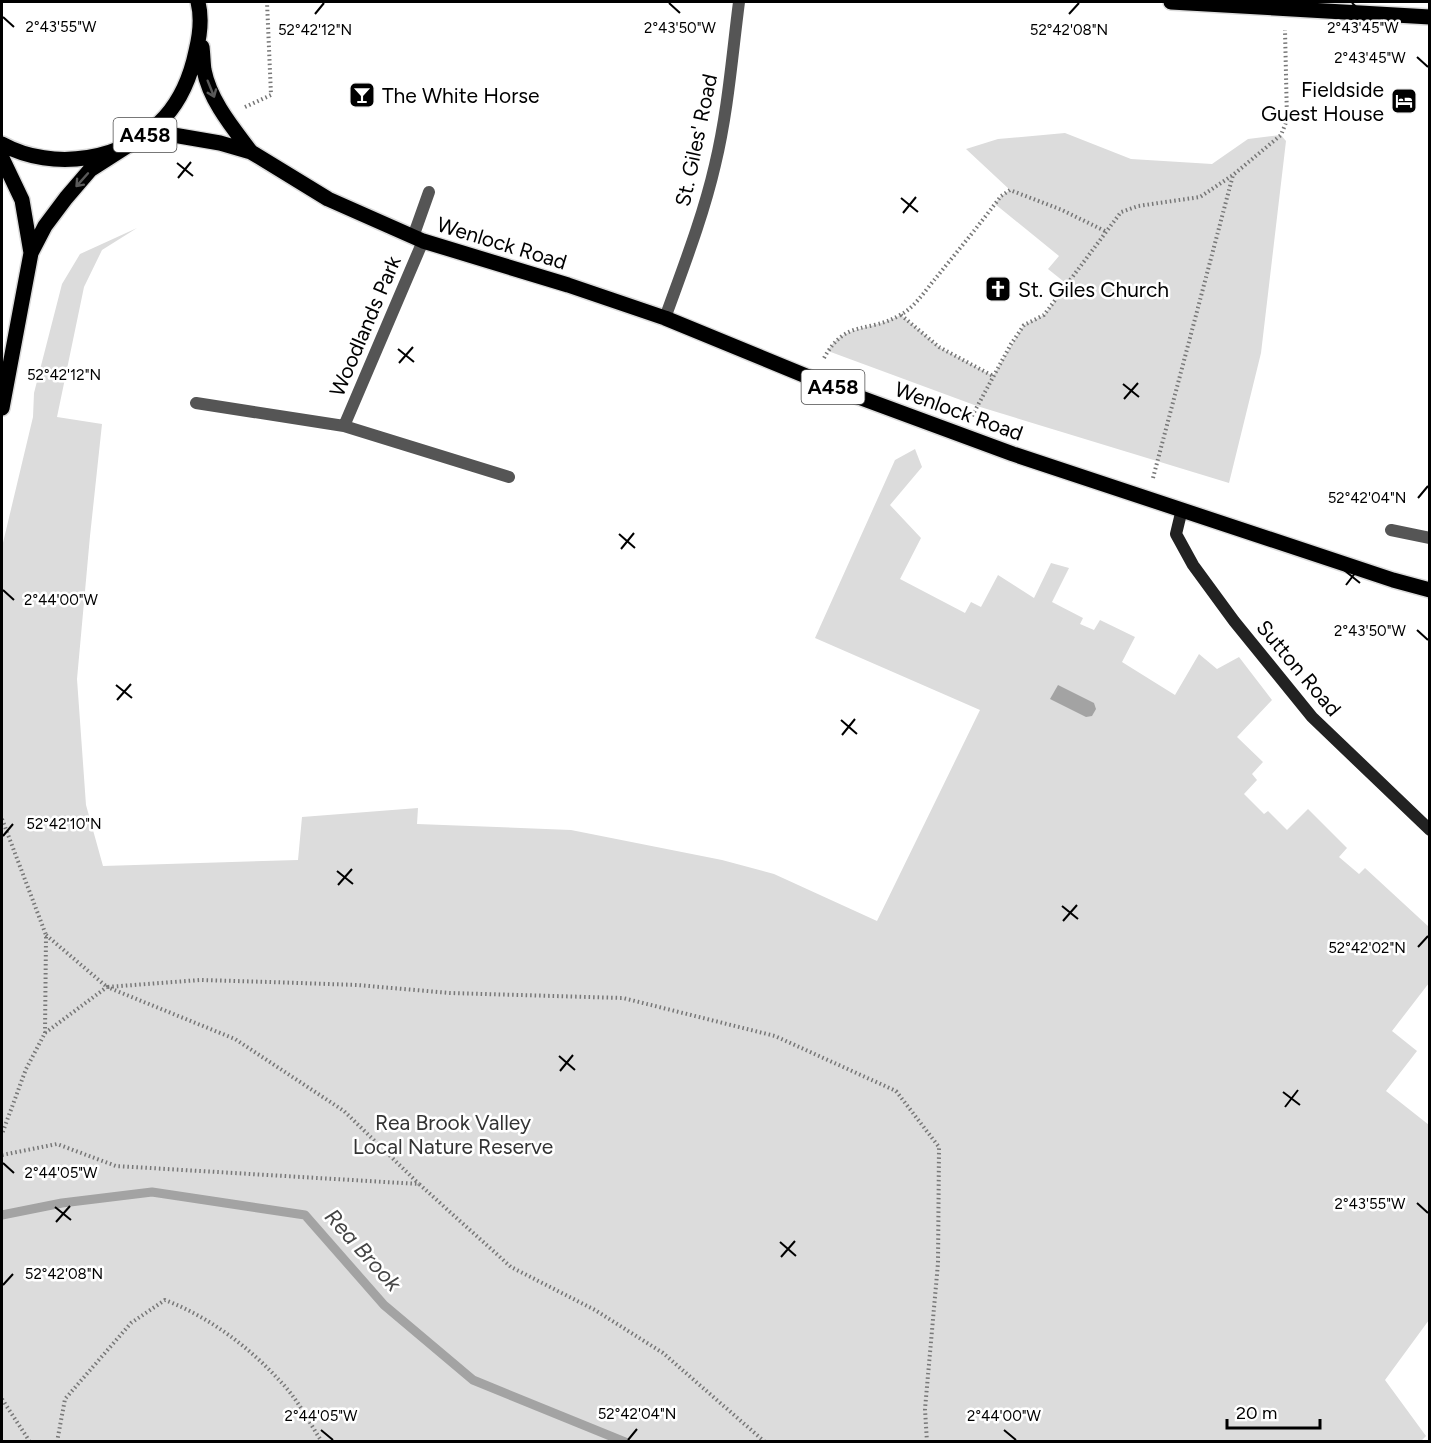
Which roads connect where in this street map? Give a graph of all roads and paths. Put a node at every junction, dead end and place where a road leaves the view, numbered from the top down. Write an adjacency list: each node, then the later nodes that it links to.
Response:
1 (267, 2): 8 (path)
2 (739, 2): 20 (street, St. Giles' Road)
3 (1171, 2): 5 (main road)
4 (200, 3): 7 (main road, A458)
5 (1286, 9): 6 (main road); 14 (path)
6 (1430, 17)
7 (201, 32): 9 (main road, A458); 12 (main road, Wenlock Road / A458, one-way to 12)
8 (241, 109)
9 (150, 131): 11 (main road, A458); 12 (main road, Wenlock Road / A458)
10 (2, 144): 11 (main road, A458)
11 (129, 145): 18 (main road, A458, one-way to 18)
12 (251, 152): 17 (main road, Wenlock Road / A458)
13 (2, 158): 18 (main road, A458)
14 (1233, 175): 16 (path); 28 (path)
15 (429, 192): 17 (street, Woodlands Park)
16 (1107, 232): 19 (path); 21 (path)
17 (418, 239): 20 (main road, Wenlock Road / A458); 25 (street, Woodlands Park)
18 (31, 253): 24 (main road, A458)
19 (901, 315): 21 (path); 22 (path)
20 (665, 318): 22 (main road, Wenlock Road / A458)
21 (993, 376): 26 (path)
22 (813, 379): 26 (main road, Wenlock Road / A458)
23 (196, 403): 25 (street, Woodlands Park)
24 (2, 408)
25 (344, 426): 27 (street, Woodlands Park)
26 (963, 435): 28 (main road, Wenlock Road / A458)
27 (509, 477)
28 (1148, 499): 29 (main road, Wenlock Road / A458)
29 (1182, 509): 32 (main road, Wenlock Road / A458); 34 (street, Sutton Road)
30 (1391, 530): 31 (street)
31 (1430, 538)
32 (1430, 590)
33 (2, 819): 35 (path)
34 (1430, 830)
35 (46, 935): 36 (path); 37 (path)
36 (106, 987): 37 (path); 40 (path); 46 (path)
37 (45, 1034): 38 (path)
38 (2, 1134)
39 (2, 1155): 40 (path)
40 (419, 1184): 45 (path)
41 (2, 1399): 42 (path)
42 (30, 1442)
43 (57, 1442): 44 (path)
44 (322, 1442)
45 (765, 1442)
46 (927, 1442)

